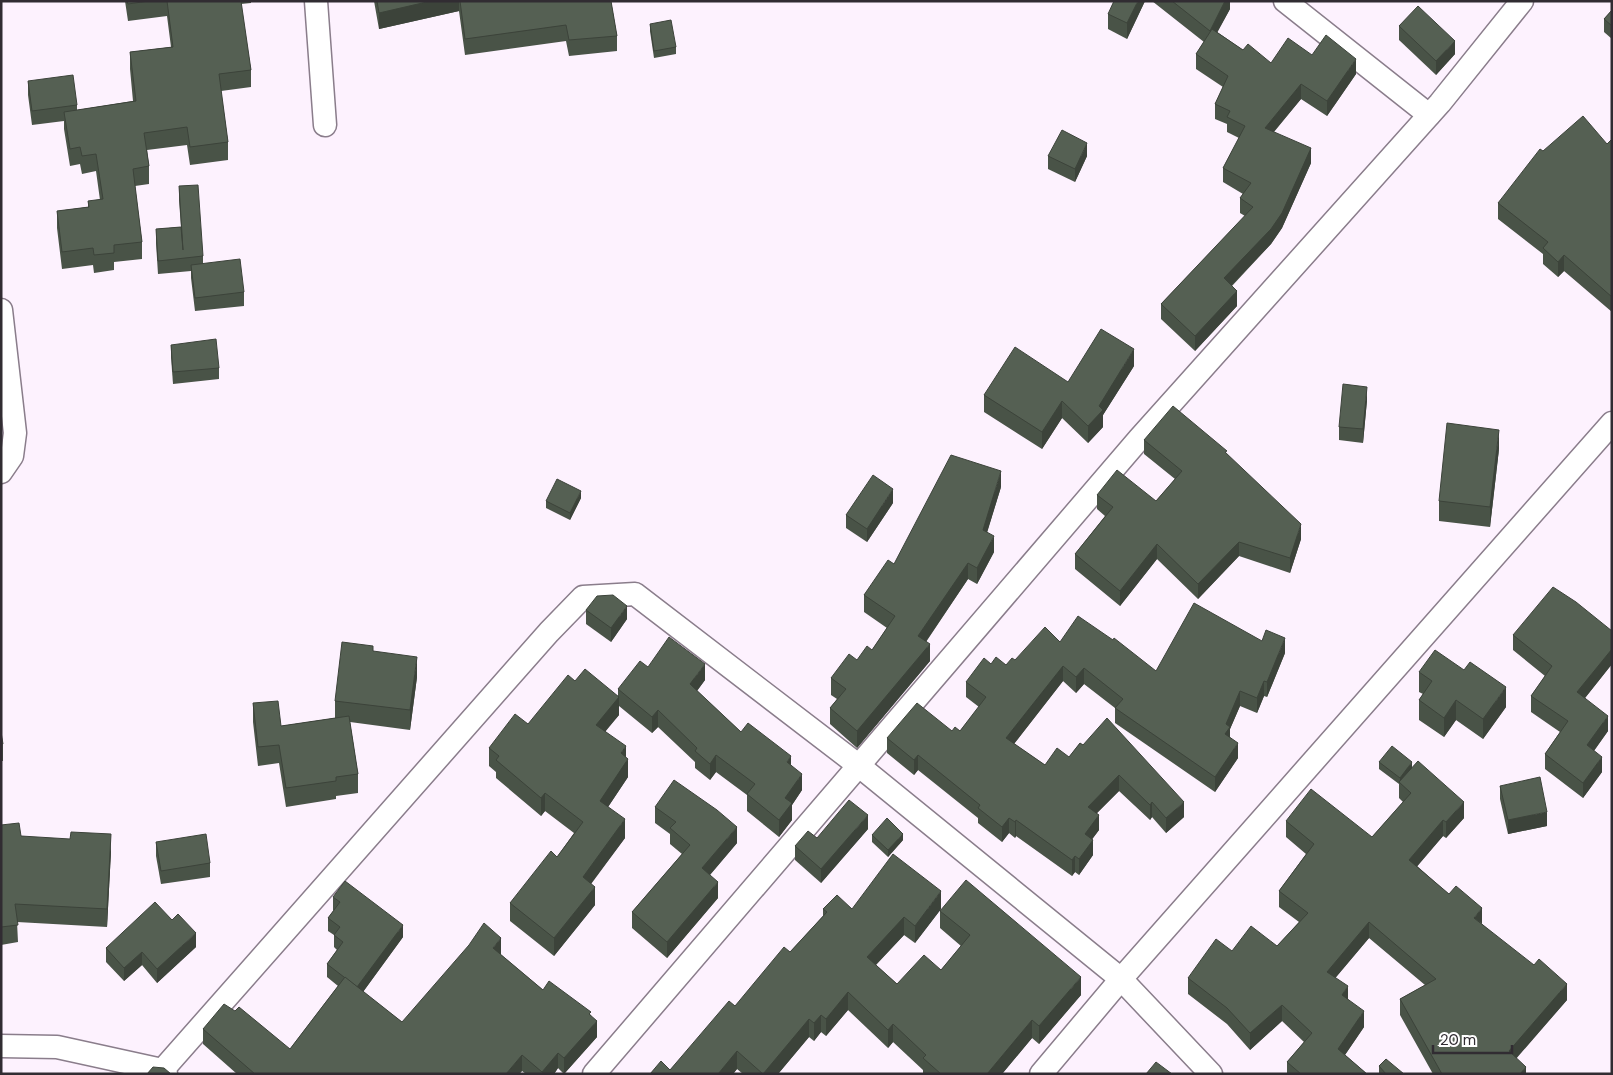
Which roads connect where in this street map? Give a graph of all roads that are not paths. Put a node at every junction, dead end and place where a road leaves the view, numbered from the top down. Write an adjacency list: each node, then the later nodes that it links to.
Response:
1 (316, 1): 5 (street)
2 (1285, 1): 4 (street)
3 (1522, 1): 4 (street)
4 (1429, 115): 9 (street)
5 (325, 125)
6 (1, 310): 8 (street)
7 (1612, 423): 10 (street)
8 (1, 472)
9 (858, 765): 10 (street); 12 (street); 13 (street)
10 (1121, 979): 14 (street); 15 (street)
11 (1, 1046): 12 (street)
12 (162, 1072)
13 (594, 1074)
14 (1041, 1074)
15 (1211, 1074)

